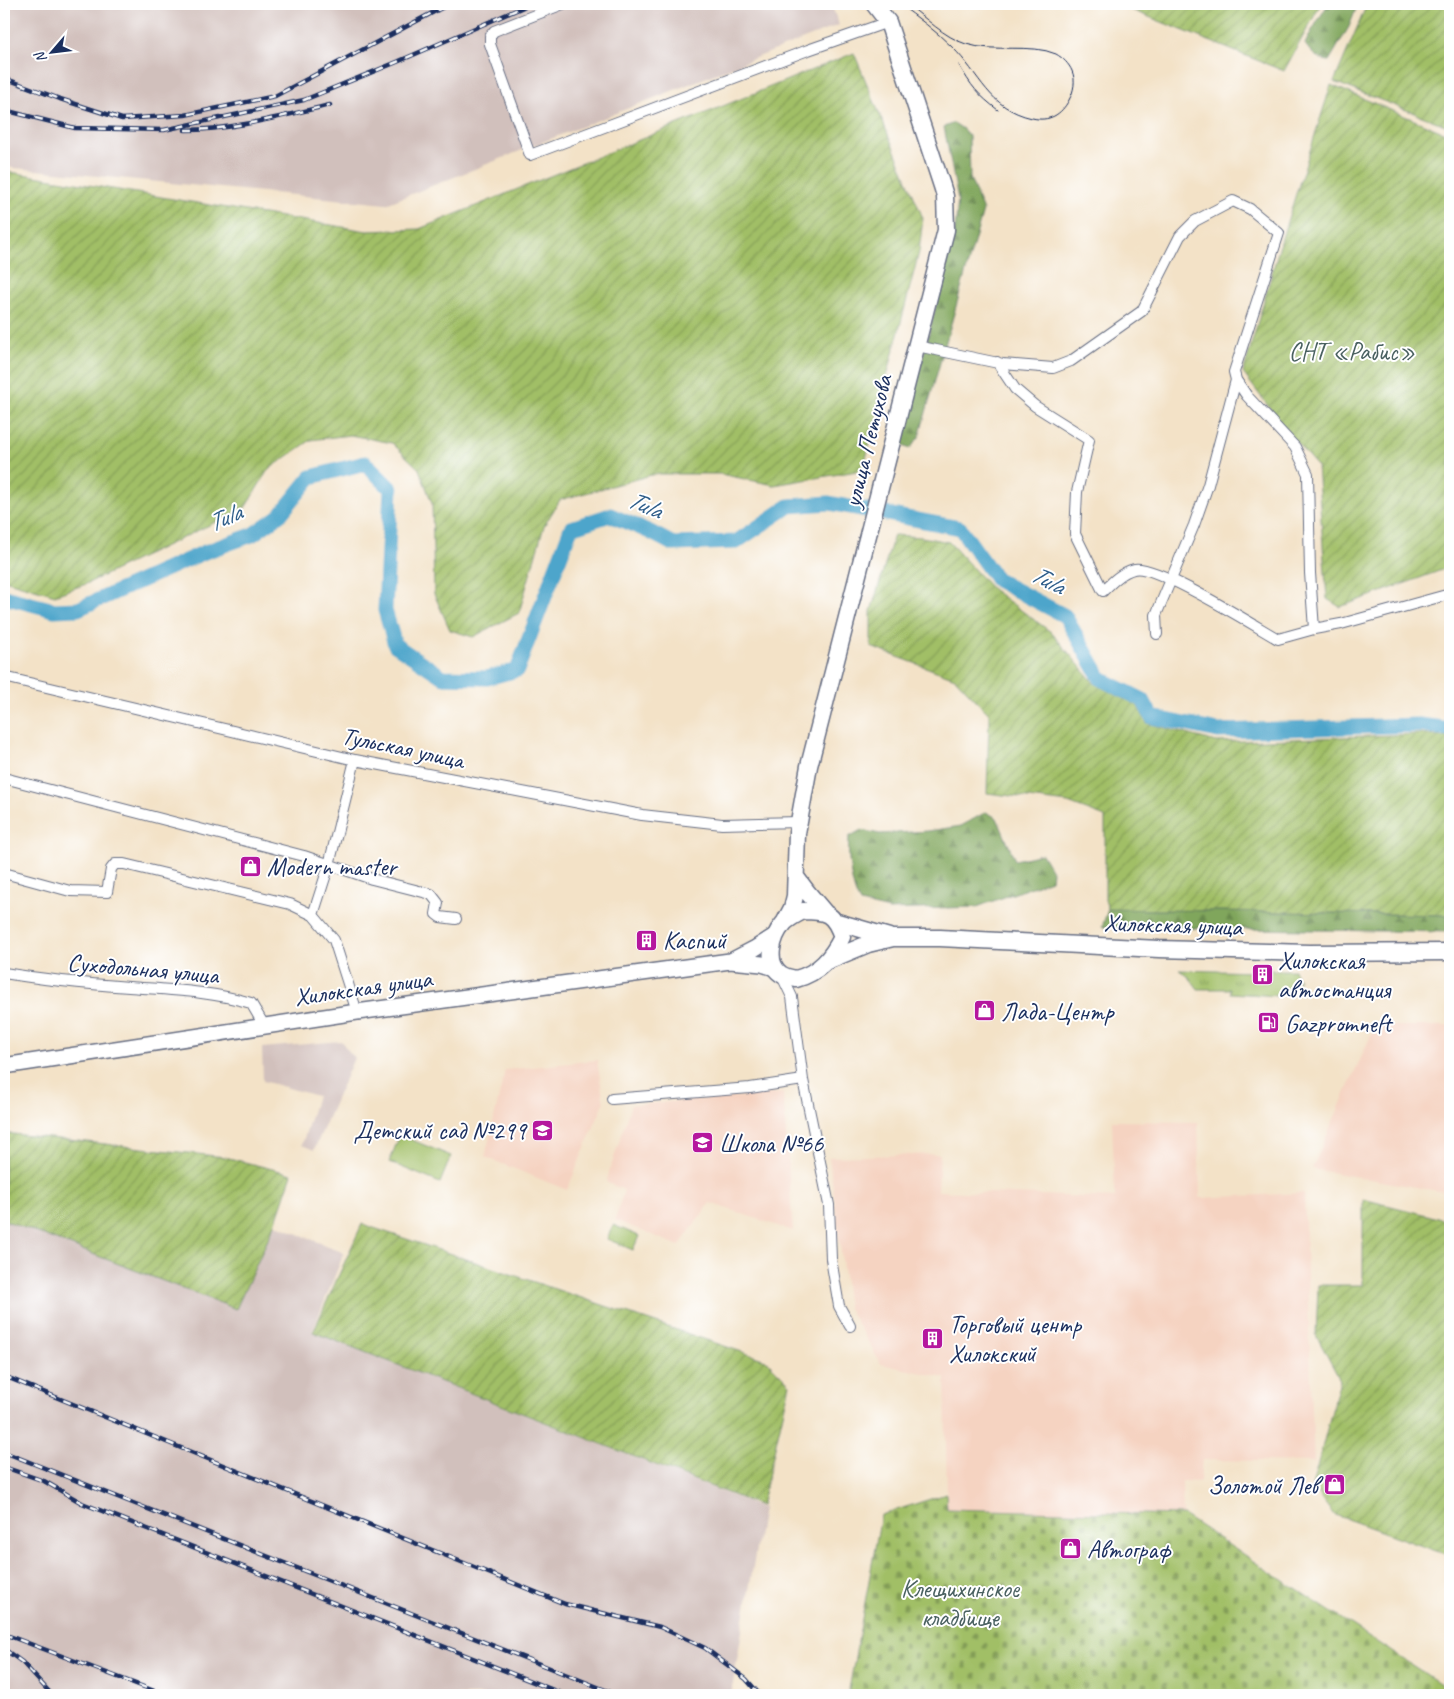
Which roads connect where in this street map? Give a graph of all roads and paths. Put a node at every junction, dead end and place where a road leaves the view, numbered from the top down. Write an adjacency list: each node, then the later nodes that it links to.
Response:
1 (563, 4): 4 (street)
2 (874, 4): 4 (highway, улица Петухова)
3 (890, 4): 4 (highway, улица Петухова)
4 (888, 22): 5 (highway, улица Петухова)
5 (916, 346): 6 (street); 15 (highway, улица Петухова)
6 (997, 362): 7 (street); 8 (street)
7 (1236, 380): 8 (street); 10 (street)
8 (1170, 580): 10 (street); 11 (street)
9 (1450, 594): 10 (street)
10 (1314, 629)
11 (1157, 634)
12 (4, 677): 13 (street, Тульская улица)
13 (355, 760): 15 (street, Тульская улица); 16 (street)
14 (4, 778): 16 (street)
15 (799, 822): 18 (highway, улица Петухова)
16 (329, 866): 19 (street); 21 (street)
17 (4, 873): 19 (street)
18 (796, 877): 20 (highway); 22 (highway, улица Петухова)
19 (313, 914): 31 (street)
20 (831, 917): 22 (highway); 23 (highway); 26 (highway)
21 (456, 919)
22 (779, 930): 25 (main road); 27 (highway)
23 (893, 938): 24 (highway, Хилокская улица); 26 (highway)
24 (1450, 952)
25 (730, 962): 27 (main road); 31 (main road, Хилокская улица)
26 (827, 962): 29 (highway)
27 (778, 971): 29 (highway); 30 (street)
28 (4, 973): 32 (street, Суходольная улица)
29 (804, 977): 30 (street)
30 (792, 997): 34 (street)
31 (357, 1012): 32 (main road, Хилокская улица)
32 (265, 1027): 33 (main road, Хилокская улица)
33 (4, 1066)
34 (803, 1080): 35 (street); 36 (street)
35 (612, 1099)
36 (850, 1326)

